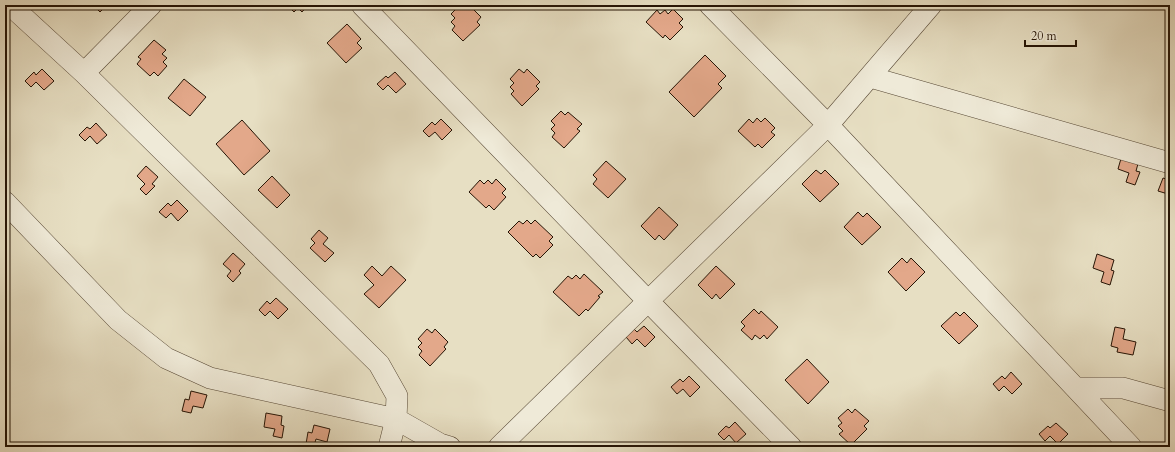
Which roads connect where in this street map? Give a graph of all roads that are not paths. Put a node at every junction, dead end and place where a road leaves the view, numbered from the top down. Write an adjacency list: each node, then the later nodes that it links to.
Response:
1 (10, 5): 6 (street)
2 (151, 5): 6 (street)
3 (362, 5): 11 (street)
4 (710, 5): 8 (street)
5 (931, 5): 7 (street)
6 (84, 73): 14 (street)
7 (870, 77): 8 (street); 9 (street)
8 (828, 125): 11 (street); 12 (street)
9 (1170, 163)
10 (5, 202): 14 (street)
11 (648, 301): 17 (street); 18 (street)
12 (1076, 388): 13 (street); 19 (street)
13 (1170, 401)
14 (396, 419): 15 (street); 16 (street)
15 (388, 447)
16 (450, 447)
17 (499, 447)
18 (791, 447)
19 (1131, 447)

